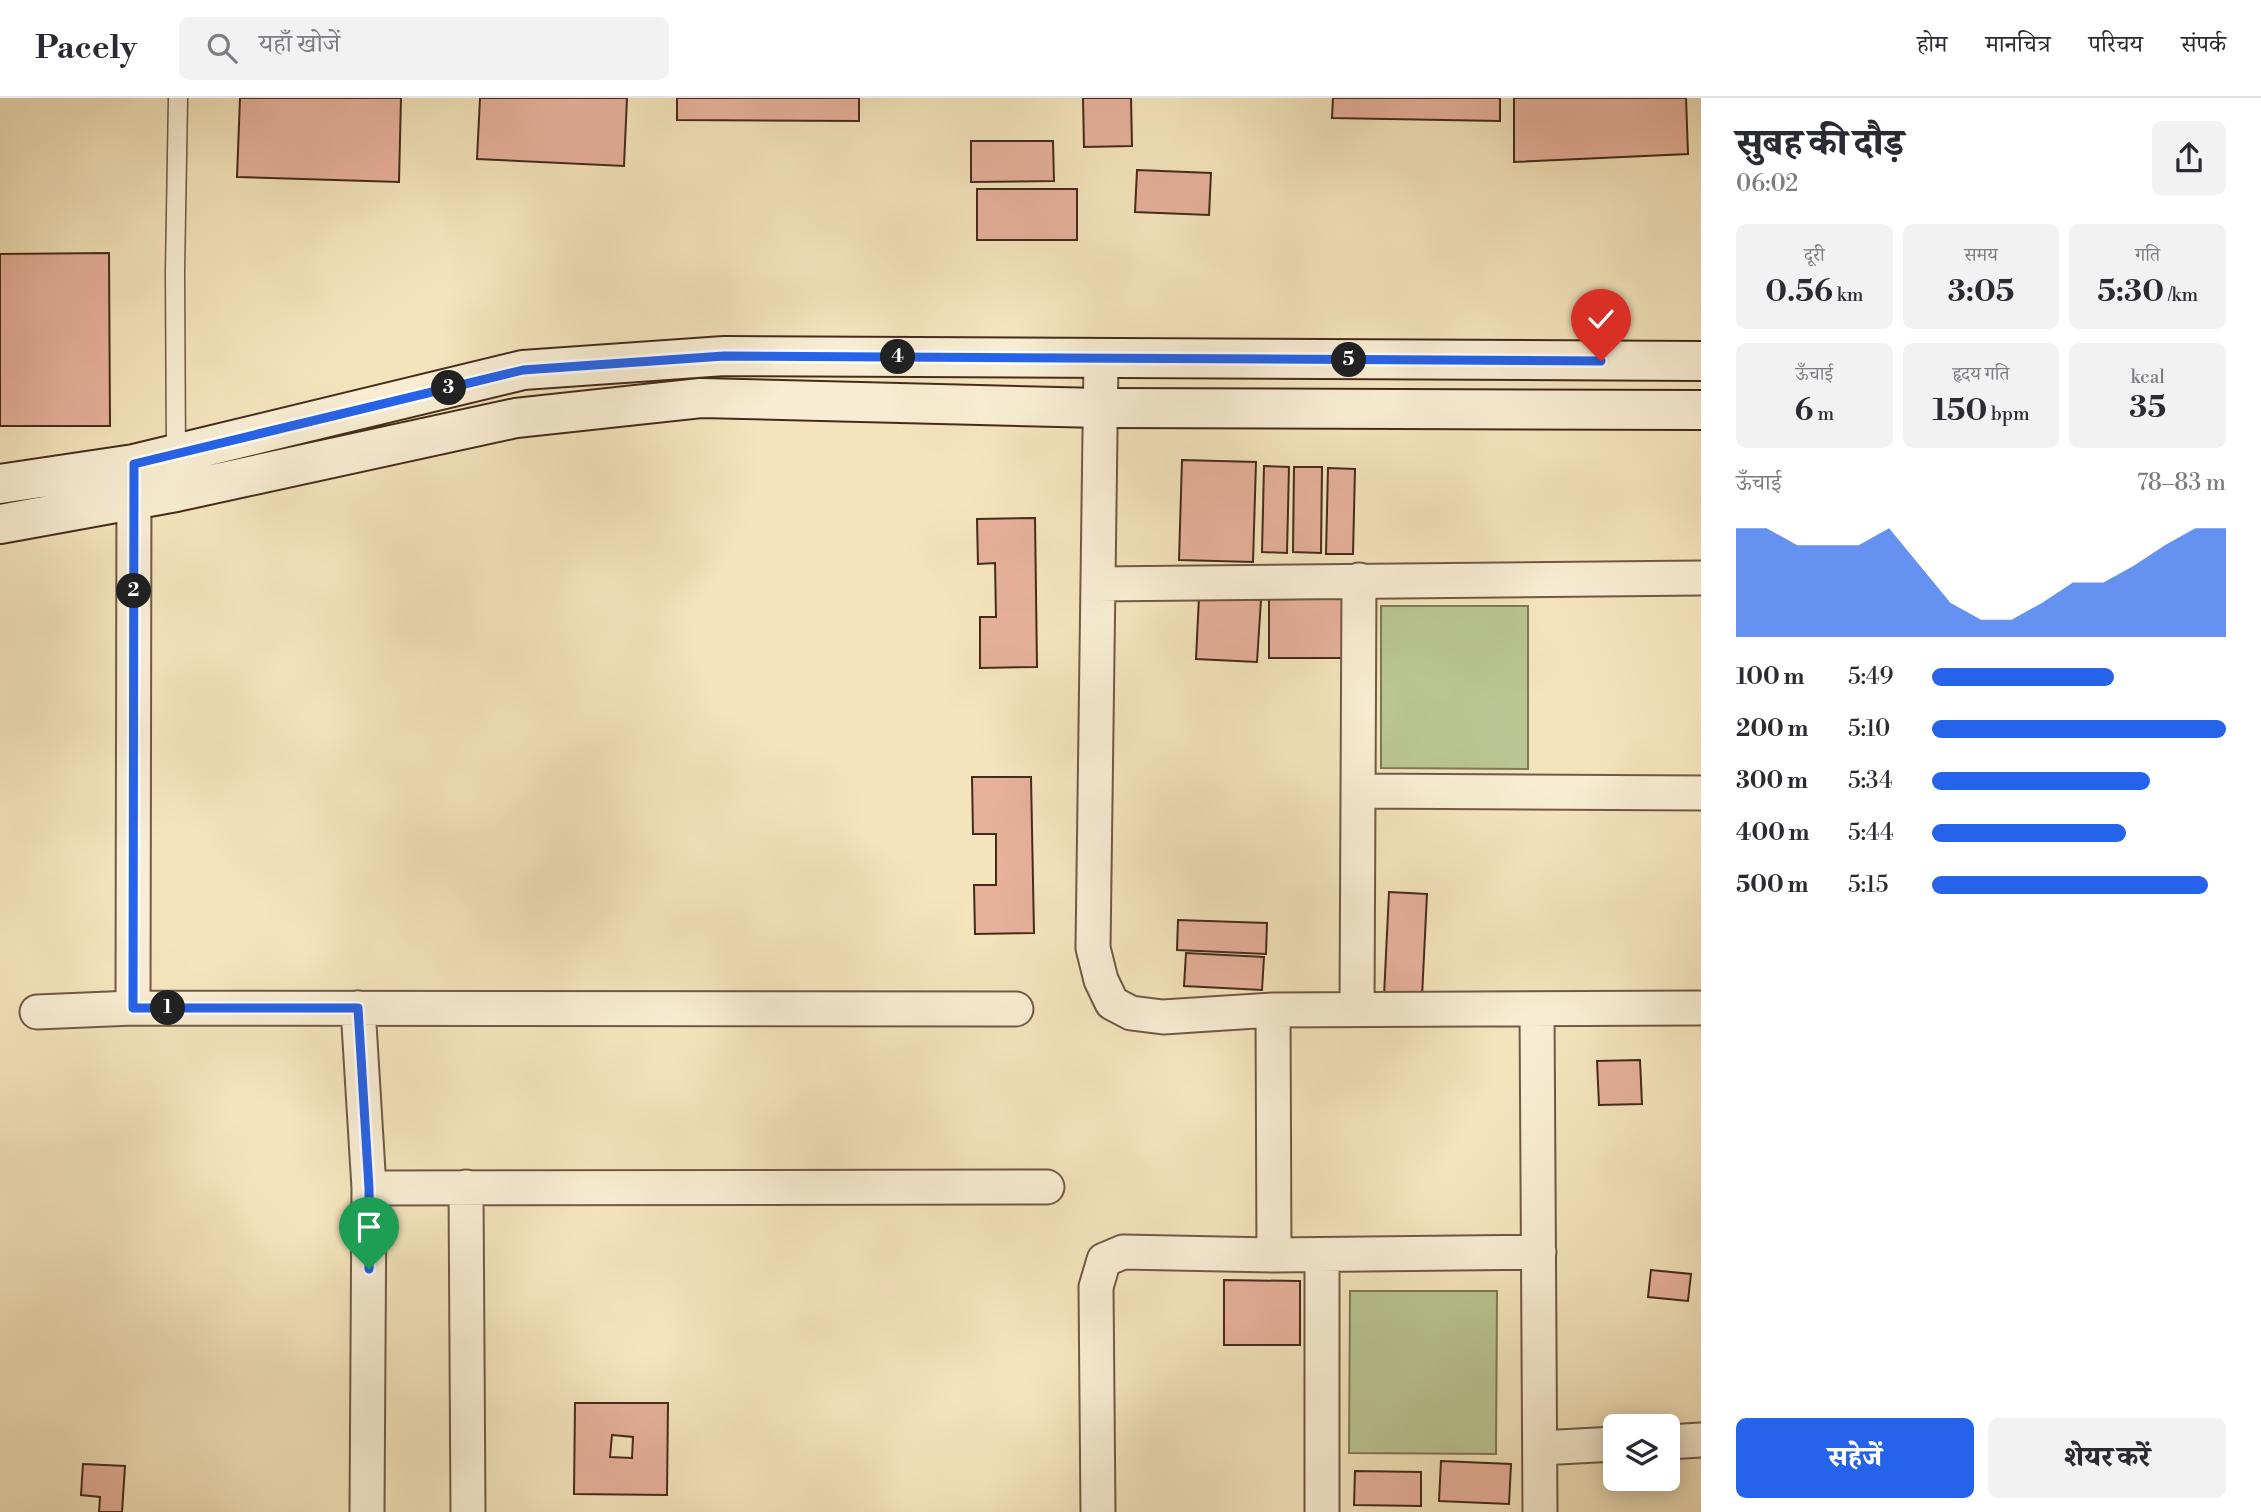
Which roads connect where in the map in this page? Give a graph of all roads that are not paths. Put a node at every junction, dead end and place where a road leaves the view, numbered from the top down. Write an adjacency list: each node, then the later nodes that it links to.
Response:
1 (178, 98): 6 (lane)
2 (1101, 359): 3 (street); 4 (street); 6 (street)
3 (1701, 361)
4 (1100, 408): 5 (street); 9 (street); 13 (street)
5 (1701, 410)
6 (176, 453): 7 (street); 9 (lane)
7 (134, 482): 8 (street); 9 (street); 10 (street); 16 (street)
8 (0, 484)
9 (176, 492)
10 (0, 524)
11 (1701, 578): 12 (street)
12 (1359, 580): 13 (street); 14 (street)
13 (1098, 584): 22 (street)
14 (1358, 791): 15 (street); 20 (street)
15 (1701, 793)
16 (133, 1008): 17 (street); 23 (street)
17 (358, 1008): 19 (street); 26 (street)
18 (1701, 1008): 21 (street)
19 (1016, 1009)
20 (1357, 1009): 21 (street); 22 (street)
21 (1537, 1009): 27 (street)
22 (1273, 1010): 28 (street)
23 (37, 1012)
24 (466, 1187): 25 (street); 26 (street); 35 (street)
25 (1047, 1187)
26 (369, 1188): 34 (street)
27 (1539, 1252): 29 (street); 33 (street)
28 (1274, 1255): 29 (street); 36 (street)
29 (1322, 1255): 37 (street)
30 (1701, 1440): 31 (street)
31 (1680, 1441)
32 (1603, 1445): 33 (street)
33 (1540, 1448): 38 (street)
34 (367, 1512)
35 (468, 1512)
36 (1098, 1512)
37 (1322, 1512)
38 (1540, 1512)

